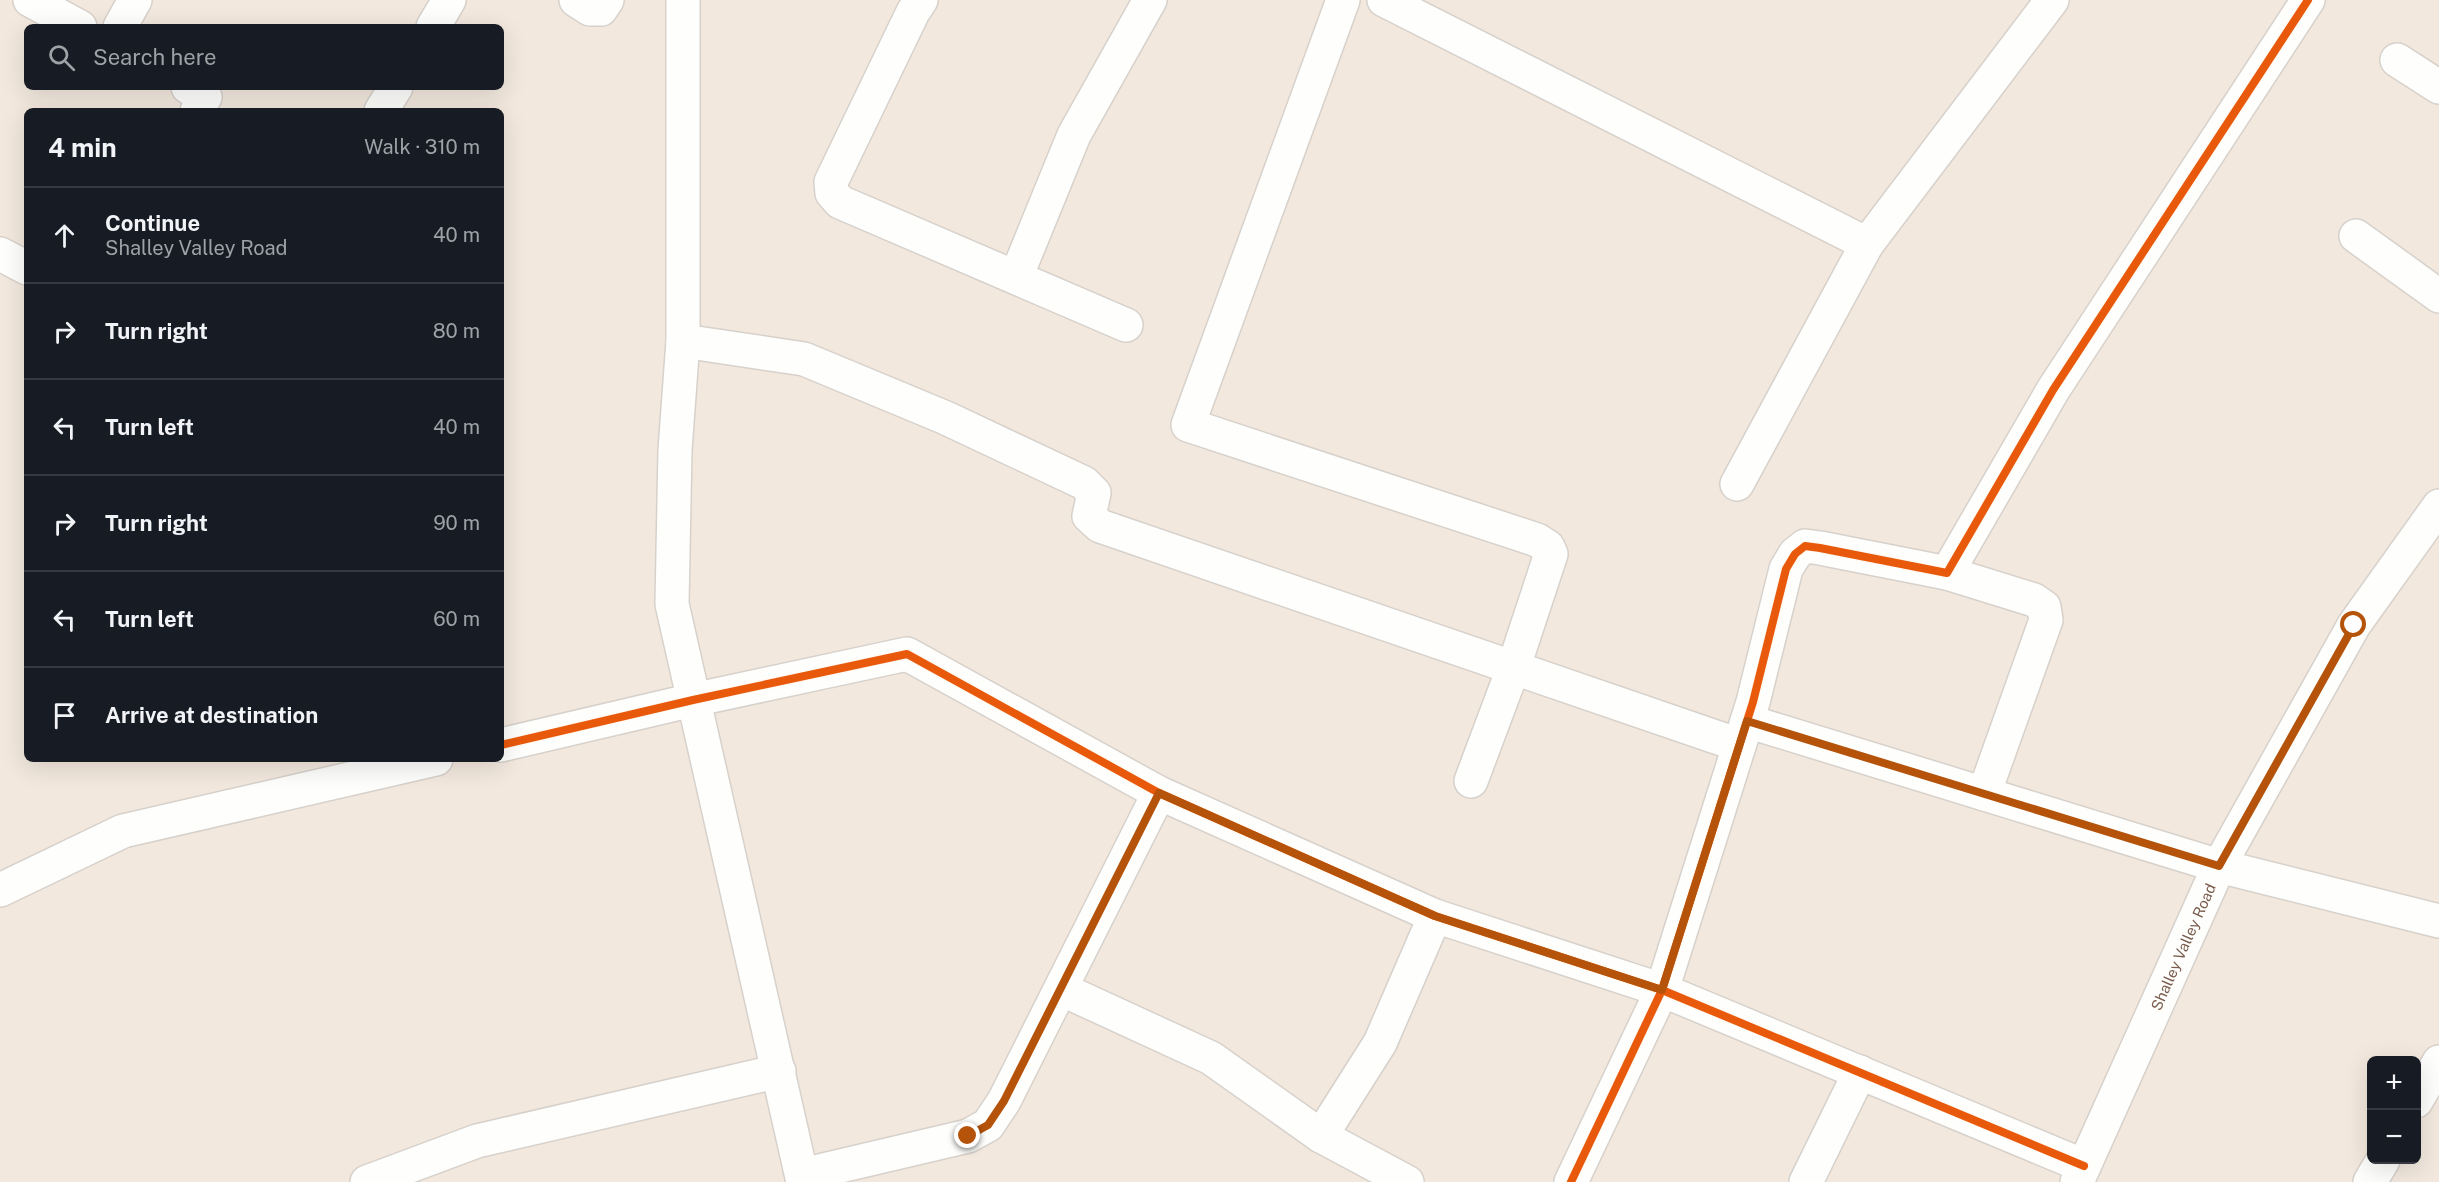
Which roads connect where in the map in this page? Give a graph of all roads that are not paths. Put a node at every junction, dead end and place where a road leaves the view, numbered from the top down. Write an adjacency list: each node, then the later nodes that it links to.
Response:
1 (30, 0): 13 (street)
2 (135, 0): 14 (street)
3 (449, 0): 15 (street)
4 (576, 0): 5 (street)
5 (607, 0)
6 (683, 0): 29 (street)
7 (921, 0): 26 (street)
8 (1150, 0): 26 (street)
9 (1343, 0): 33 (street)
10 (1384, 0): 23 (street)
11 (2052, 0): 23 (street)
12 (2308, 0): 32 (street)
13 (74, 24)
14 (122, 24)
15 (435, 24)
16 (2397, 60): 17 (street)
17 (2439, 87)
18 (193, 90): 20 (street)
19 (394, 90): 21 (street)
20 (200, 108)
21 (383, 108)
22 (2356, 236): 27 (street)
23 (1867, 244): 30 (street)
24 (0, 254): 25 (street)
25 (24, 266)
26 (1016, 277): 28 (street)
27 (2439, 296)
28 (1126, 325)
29 (683, 341): 33 (street); 34 (street)
30 (1737, 484)
31 (2438, 510): 42 (street, Shalley Valley Road)
32 (1947, 573): 35 (street); 41 (street)
33 (1513, 669): 35 (street); 39 (street)
34 (693, 700): 36 (street); 40 (street); 49 (street)
35 (1743, 733): 41 (street); 47 (street)
36 (504, 744)
37 (406, 762): 38 (street)
38 (357, 767): 43 (street)
39 (1471, 781)
40 (1159, 793): 44 (street); 46 (street)
41 (1984, 794): 42 (street)
42 (2219, 866): 45 (street); 54 (street, Shalley Valley Road)
43 (0, 890)
44 (1435, 916): 47 (street); 52 (street)
45 (2439, 921)
46 (1061, 989): 52 (street); 55 (street)
47 (1662, 990): 50 (street); 58 (street)
48 (2439, 1062): 51 (street)
49 (778, 1071): 55 (street); 56 (street)
50 (1860, 1072): 54 (street); 59 (street)
51 (2421, 1093)
52 (1321, 1136): 57 (street)
53 (2381, 1164): 60 (street)
54 (2081, 1174)
55 (802, 1178)
56 (368, 1182)
57 (1405, 1182)
58 (1571, 1182)
59 (1806, 1182)
60 (2370, 1182)

